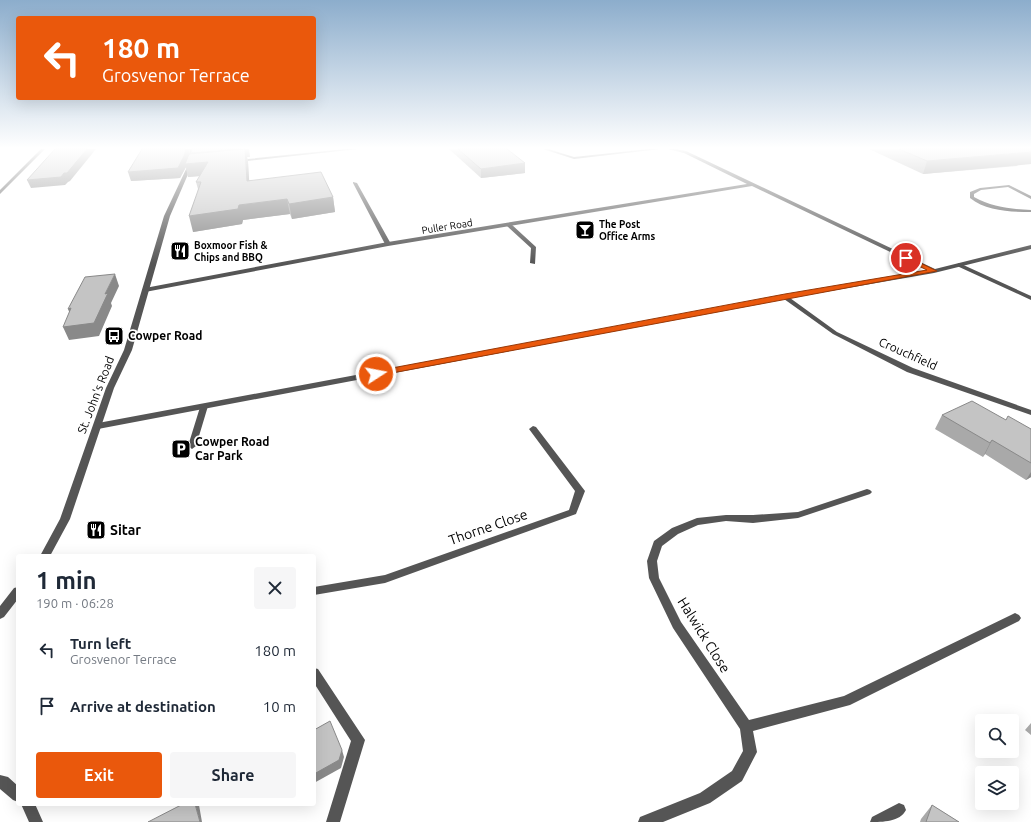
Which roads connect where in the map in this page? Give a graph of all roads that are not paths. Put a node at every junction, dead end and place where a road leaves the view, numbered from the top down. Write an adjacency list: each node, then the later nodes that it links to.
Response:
1 (180, 187): 15 (street, St. John's Road)
2 (357, 187): 10 (street)
3 (733, 187): 9 (street, Puller Road)
4 (760, 187): 14 (street)
5 (999, 187): 8 (street)
6 (1011, 187): 7 (street)
7 (1031, 198)
8 (1031, 211)
9 (510, 225): 10 (street, Puller Road); 12 (street)
10 (388, 244): 15 (street, Puller Road)
11 (1031, 247): 13 (street)
12 (533, 263)
13 (959, 265): 14 (street); 17 (street)
14 (934, 271): 16 (street)
15 (145, 290): 20 (street, St. John's Road)
16 (785, 297): 18 (street); 19 (street, Crouchfield)
17 (1031, 298)
18 (204, 406): 20 (street); 22 (street)
19 (1031, 413)
20 (98, 426): 24 (street, St. John's Road)
21 (533, 429): 25 (street, Thorne Close)
22 (192, 446)
23 (867, 492): 30 (street, Halwick Close)
24 (46, 554)
25 (316, 590)
26 (16, 594): 27 (street)
27 (0, 614)
28 (1015, 618): 30 (street)
29 (316, 676): 36 (street)
30 (746, 727): 37 (street, Halwick Close)
31 (0, 782): 32 (street)
32 (16, 793)
33 (29, 806): 35 (street)
34 (899, 810): 38 (street)
35 (36, 822)
36 (333, 822)
37 (645, 822)
38 (877, 822)

